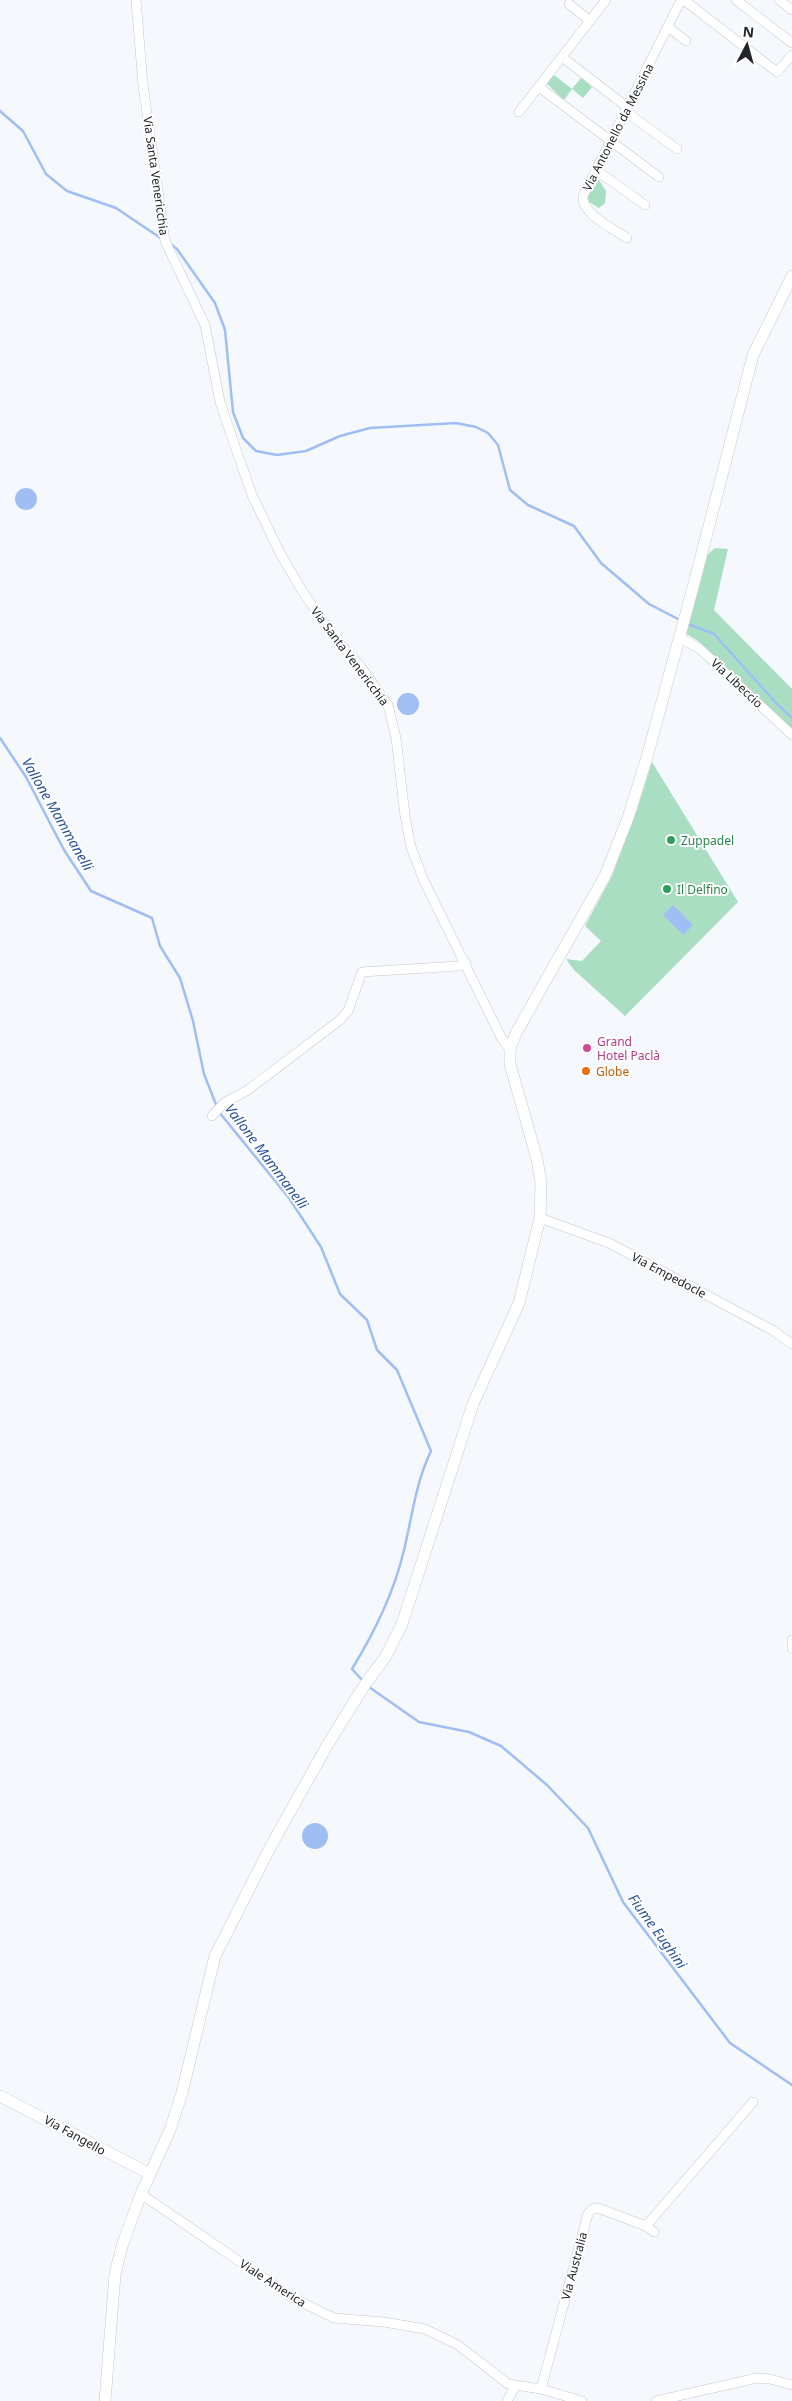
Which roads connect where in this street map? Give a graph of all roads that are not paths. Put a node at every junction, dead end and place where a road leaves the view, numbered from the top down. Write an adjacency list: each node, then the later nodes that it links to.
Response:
1 (136, 0): 26 (street, Via Santa Venericchia)
2 (606, 0): 8 (street)
3 (682, 0): 9 (street, Via Antonello da Messina); 12 (street)
4 (736, 0): 11 (street)
5 (779, 0): 7 (street)
6 (569, 4): 8 (street)
7 (792, 10)
8 (590, 20): 13 (street)
9 (668, 27): 10 (street); 15 (street, Via Antonello da Messina)
10 (686, 41)
11 (792, 43)
12 (792, 55)
13 (562, 57): 14 (street); 15 (street)
14 (539, 87): 16 (street); 17 (street)
15 (626, 109): 17 (street, Via Antonello da Messina); 18 (street)
16 (519, 112)
17 (610, 141): 19 (street, Via Antonello da Messina); 20 (street)
18 (676, 149)
19 (596, 170): 21 (street); 22 (street, Via Antonello da Messina)
20 (659, 177)
21 (645, 205)
22 (628, 238)
23 (792, 276): 24 (street)
24 (679, 637): 25 (street, Via Libeccio); 27 (street)
25 (792, 735)
26 (466, 963): 27 (street, Via Santa Venericchia); 28 (street)
27 (510, 1049): 29 (street)
28 (212, 1116)
29 (540, 1218): 30 (street, Via Empedocle); 35 (street)
30 (792, 1344)
31 (792, 1640): 32 (street)
32 (792, 1648)
33 (0, 2096): 35 (street, Via Fangello)
34 (753, 2102): 37 (street)
35 (150, 2174): 36 (street)
36 (141, 2194): 40 (street, Viale America); 42 (street)
37 (646, 2226): 38 (street, Via Australia); 41 (street, Via Australia)
38 (654, 2232)
39 (792, 2385): 45 (street)
40 (514, 2386): 41 (street, Viale America); 43 (street)
41 (541, 2389): 44 (street, Viale America)
42 (105, 2401)
43 (507, 2401)
44 (582, 2401)
45 (656, 2401)

